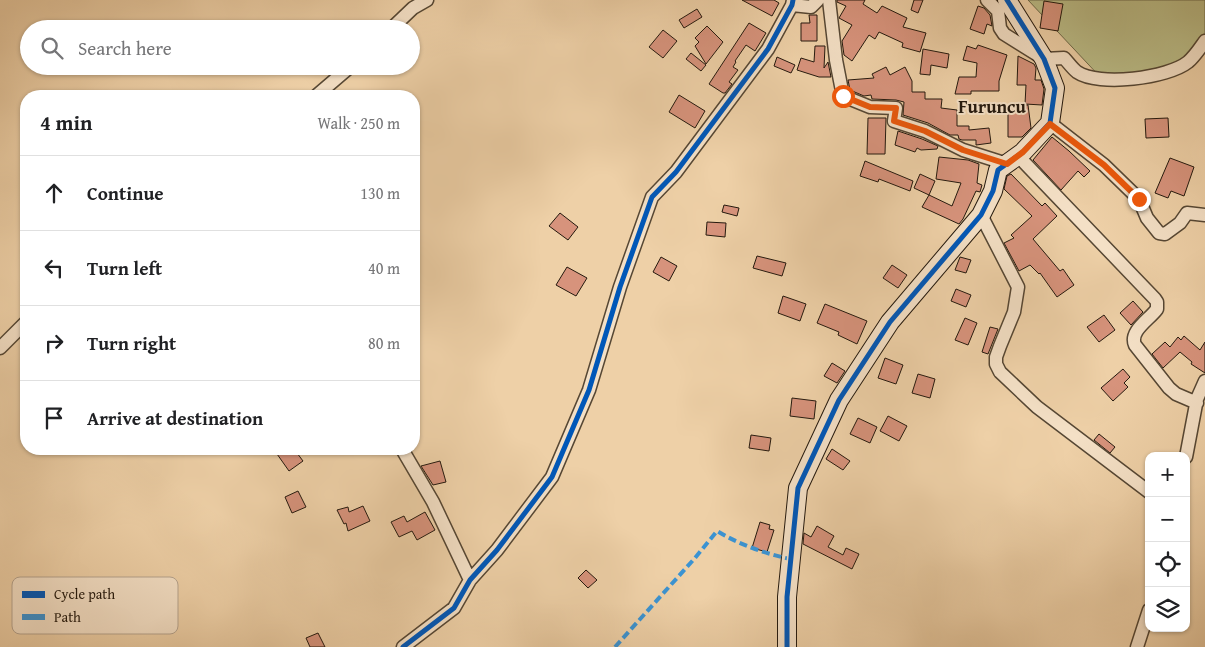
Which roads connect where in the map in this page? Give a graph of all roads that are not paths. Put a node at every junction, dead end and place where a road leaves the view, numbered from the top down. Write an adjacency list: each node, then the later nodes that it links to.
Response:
1 (427, 0): 7 (street)
2 (818, 0): 6 (street)
3 (829, 0): 14 (street)
4 (987, 0): 10 (street)
5 (1007, 0): 10 (street)
6 (793, 3): 24 (street)
7 (400, 20)
8 (1205, 40): 9 (street)
9 (1201, 57): 10 (street)
10 (1044, 59): 13 (street)
11 (340, 75): 12 (street)
12 (323, 90)
13 (1050, 124): 14 (street); 16 (street)
14 (1013, 160): 15 (street); 20 (street)
15 (981, 215): 23 (street); 27 (street)
16 (1205, 215)
17 (20, 328): 18 (street)
18 (0, 348)
19 (1205, 381): 20 (street)
20 (1197, 403): 21 (street)
21 (1187, 452)
22 (406, 455): 24 (street)
23 (1145, 489)
24 (470, 580): 26 (street)
25 (1145, 623): 28 (street)
26 (403, 647)
27 (787, 647)
28 (1138, 647)

